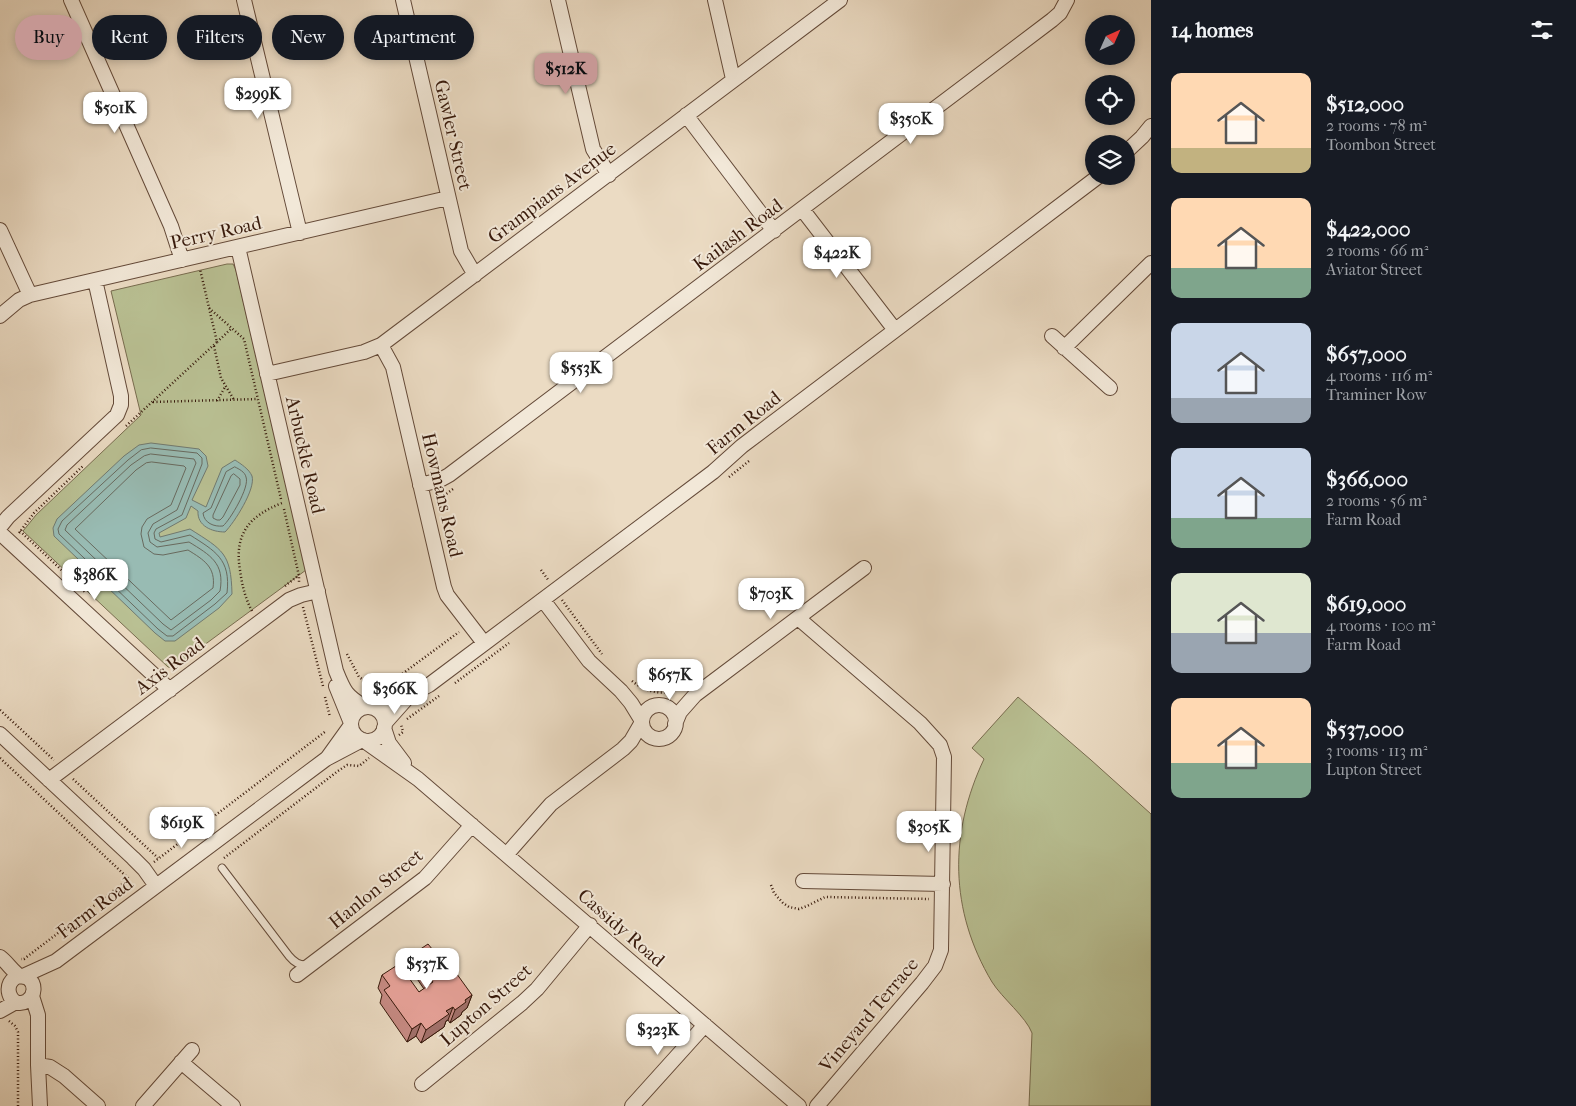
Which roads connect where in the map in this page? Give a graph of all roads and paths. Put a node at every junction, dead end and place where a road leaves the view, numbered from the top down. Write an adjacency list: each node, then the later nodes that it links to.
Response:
1 (71, 0): 20 (street)
2 (244, 0): 18 (street)
3 (403, 0): 14 (street, Gawler Street)
4 (558, 0): 12 (street)
5 (715, 0): 8 (street)
6 (840, 0): 8 (street, Grampians Avenue)
7 (1067, 0): 15 (street, Kailash Road)
8 (733, 79): 9 (street, Grampians Avenue)
9 (686, 115): 12 (street, Grampians Avenue); 17 (street)
10 (1151, 126): 11 (street)
11 (1135, 144)
12 (609, 175): 22 (street, Grampians Avenue)
13 (1087, 185): 28 (street, Farm Road)
14 (448, 198): 18 (street, Perry Road); 22 (street, Gawler Street)
15 (802, 209): 17 (street, Kailash Road); 28 (street)
16 (0, 230): 24 (street)
17 (774, 231): 43 (street, Kailash Road)
18 (300, 233): 19 (street, Perry Road)
19 (238, 247): 20 (street, Perry Road); 34 (street, Arbuckle Road)
20 (182, 260): 23 (street, Perry Road)
21 (1151, 263): 33 (street)
22 (475, 275): 31 (street, Grampians Avenue)
23 (95, 280): 24 (street, Perry Road); 45 (street)
24 (30, 295): 26 (street, Perry Road)
25 (209, 308): 27 (path)
26 (0, 316)
27 (232, 328): 30 (path); 37 (path)
28 (895, 330): 51 (street, Farm Road)
29 (1052, 336): 33 (street)
30 (217, 342)
31 (381, 345): 34 (street, Grampians Avenue); 43 (street, Howmans Road)
32 (214, 346): 35 (path)
33 (1064, 348): 36 (street)
34 (267, 374): 49 (street, Arbuckle Road)
35 (225, 386): 38 (path); 39 (path)
36 (1110, 388)
37 (258, 399): 38 (path); 44 (path)
38 (234, 400): 39 (path)
39 (217, 401): 40 (path)
40 (153, 402)
41 (750, 462): 42 (path)
42 (726, 479)
43 (420, 485): 56 (street, Howmans Road)
44 (282, 503): 50 (path); 53 (path)
45 (0, 526)
46 (0, 533): 67 (street)
47 (864, 568): 55 (street)
48 (541, 570): 51 (path)
49 (318, 591): 50 (street, Axis Road); 61 (street, Arbuckle Road)
50 (301, 595): 67 (street, Axis Road); 72 (path)
51 (560, 596): 52 (street, Farm Road); 54 (path); 60 (path)
52 (543, 600): 54 (street); 58 (street, Farm Road)
53 (252, 611)
54 (551, 611): 65 (street)
55 (798, 618): 66 (street); 95 (street, Vineyard Terrace)
56 (469, 624): 58 (street, Howmans Road); 62 (path)
57 (513, 640): 64 (path)
58 (484, 643): 69 (street, Farm Road)
59 (346, 652): 63 (path)
60 (605, 658)
61 (336, 671): 71 (street, Arbuckle Road); 74 (street, Arbuckle Road)
62 (394, 680)
63 (371, 685)
64 (452, 686)
65 (626, 686): 66 (path); 70 (street); 73 (street)
66 (692, 689): 70 (street); 75 (street)
67 (170, 690): 86 (street, Axis Road)
68 (445, 691): 81 (path)
69 (410, 695): 71 (street, Farm Road); 76 (street, Farm Road)
70 (659, 706): 73 (street); 75 (street)
71 (368, 707): 74 (street); 76 (street)
72 (330, 717)
73 (642, 722): 79 (street); 82 (street)
74 (351, 724): 80 (street); 84 (street, Farm Road)
75 (675, 724): 79 (street)
76 (385, 726): 80 (street); 81 (street, Cassidy Road)
77 (326, 731): 89 (path)
78 (0, 734): 86 (street)
79 (656, 739): 82 (street)
80 (363, 740): 81 (street, Cassidy Road); 84 (street, Farm Road)
81 (383, 747): 87 (street, Cassidy Road); 90 (path)
82 (623, 749): 88 (street)
83 (0, 758): 93 (path)
84 (326, 759): 97 (street, Farm Road)
85 (73, 779): 89 (path)
86 (49, 780): 92 (street)
87 (472, 825): 88 (street, Cassidy Road); 105 (street, Hanlon Street)
88 (507, 854): 101 (street, Cassidy Road)
89 (159, 858): 92 (path)
90 (224, 858)
91 (222, 868): 105 (lane)
92 (144, 869): 97 (street)
93 (129, 879): 98 (path); 103 (path)
94 (803, 881): 95 (street)
95 (936, 884): 99 (path); 126 (street, Vineyard Terrace)
96 (771, 885): 99 (path)
97 (156, 886): 98 (street, Farm Road)
98 (143, 896): 104 (street, Farm Road)
99 (929, 899): 100 (path)
100 (928, 908)
101 (590, 925): 113 (street, Cassidy Road); 118 (street, Lupton Street)
102 (0, 957): 108 (street)
103 (17, 959)
104 (56, 961): 108 (street, Farm Road); 110 (street, Farm Road)
105 (310, 964): 107 (street, Hanlon Street)
106 (0, 973): 109 (street)
107 (297, 975)
108 (22, 976): 109 (street); 110 (street)
109 (4, 992): 111 (street)
110 (33, 993): 111 (street); 114 (street)
111 (17, 1003): 112 (street); 114 (street)
112 (4, 1015): 119 (path)
113 (704, 1025): 124 (street); 125 (street, Cassidy Road)
114 (37, 1035): 117 (street)
115 (192, 1050): 116 (street)
116 (181, 1062): 122 (street); 123 (street)
117 (38, 1065): 120 (street); 121 (street)
118 (422, 1084)
119 (18, 1106)
120 (40, 1106)
121 (98, 1106)
122 (143, 1106)
123 (233, 1106)
124 (632, 1106)
125 (799, 1106)
126 (817, 1106)

